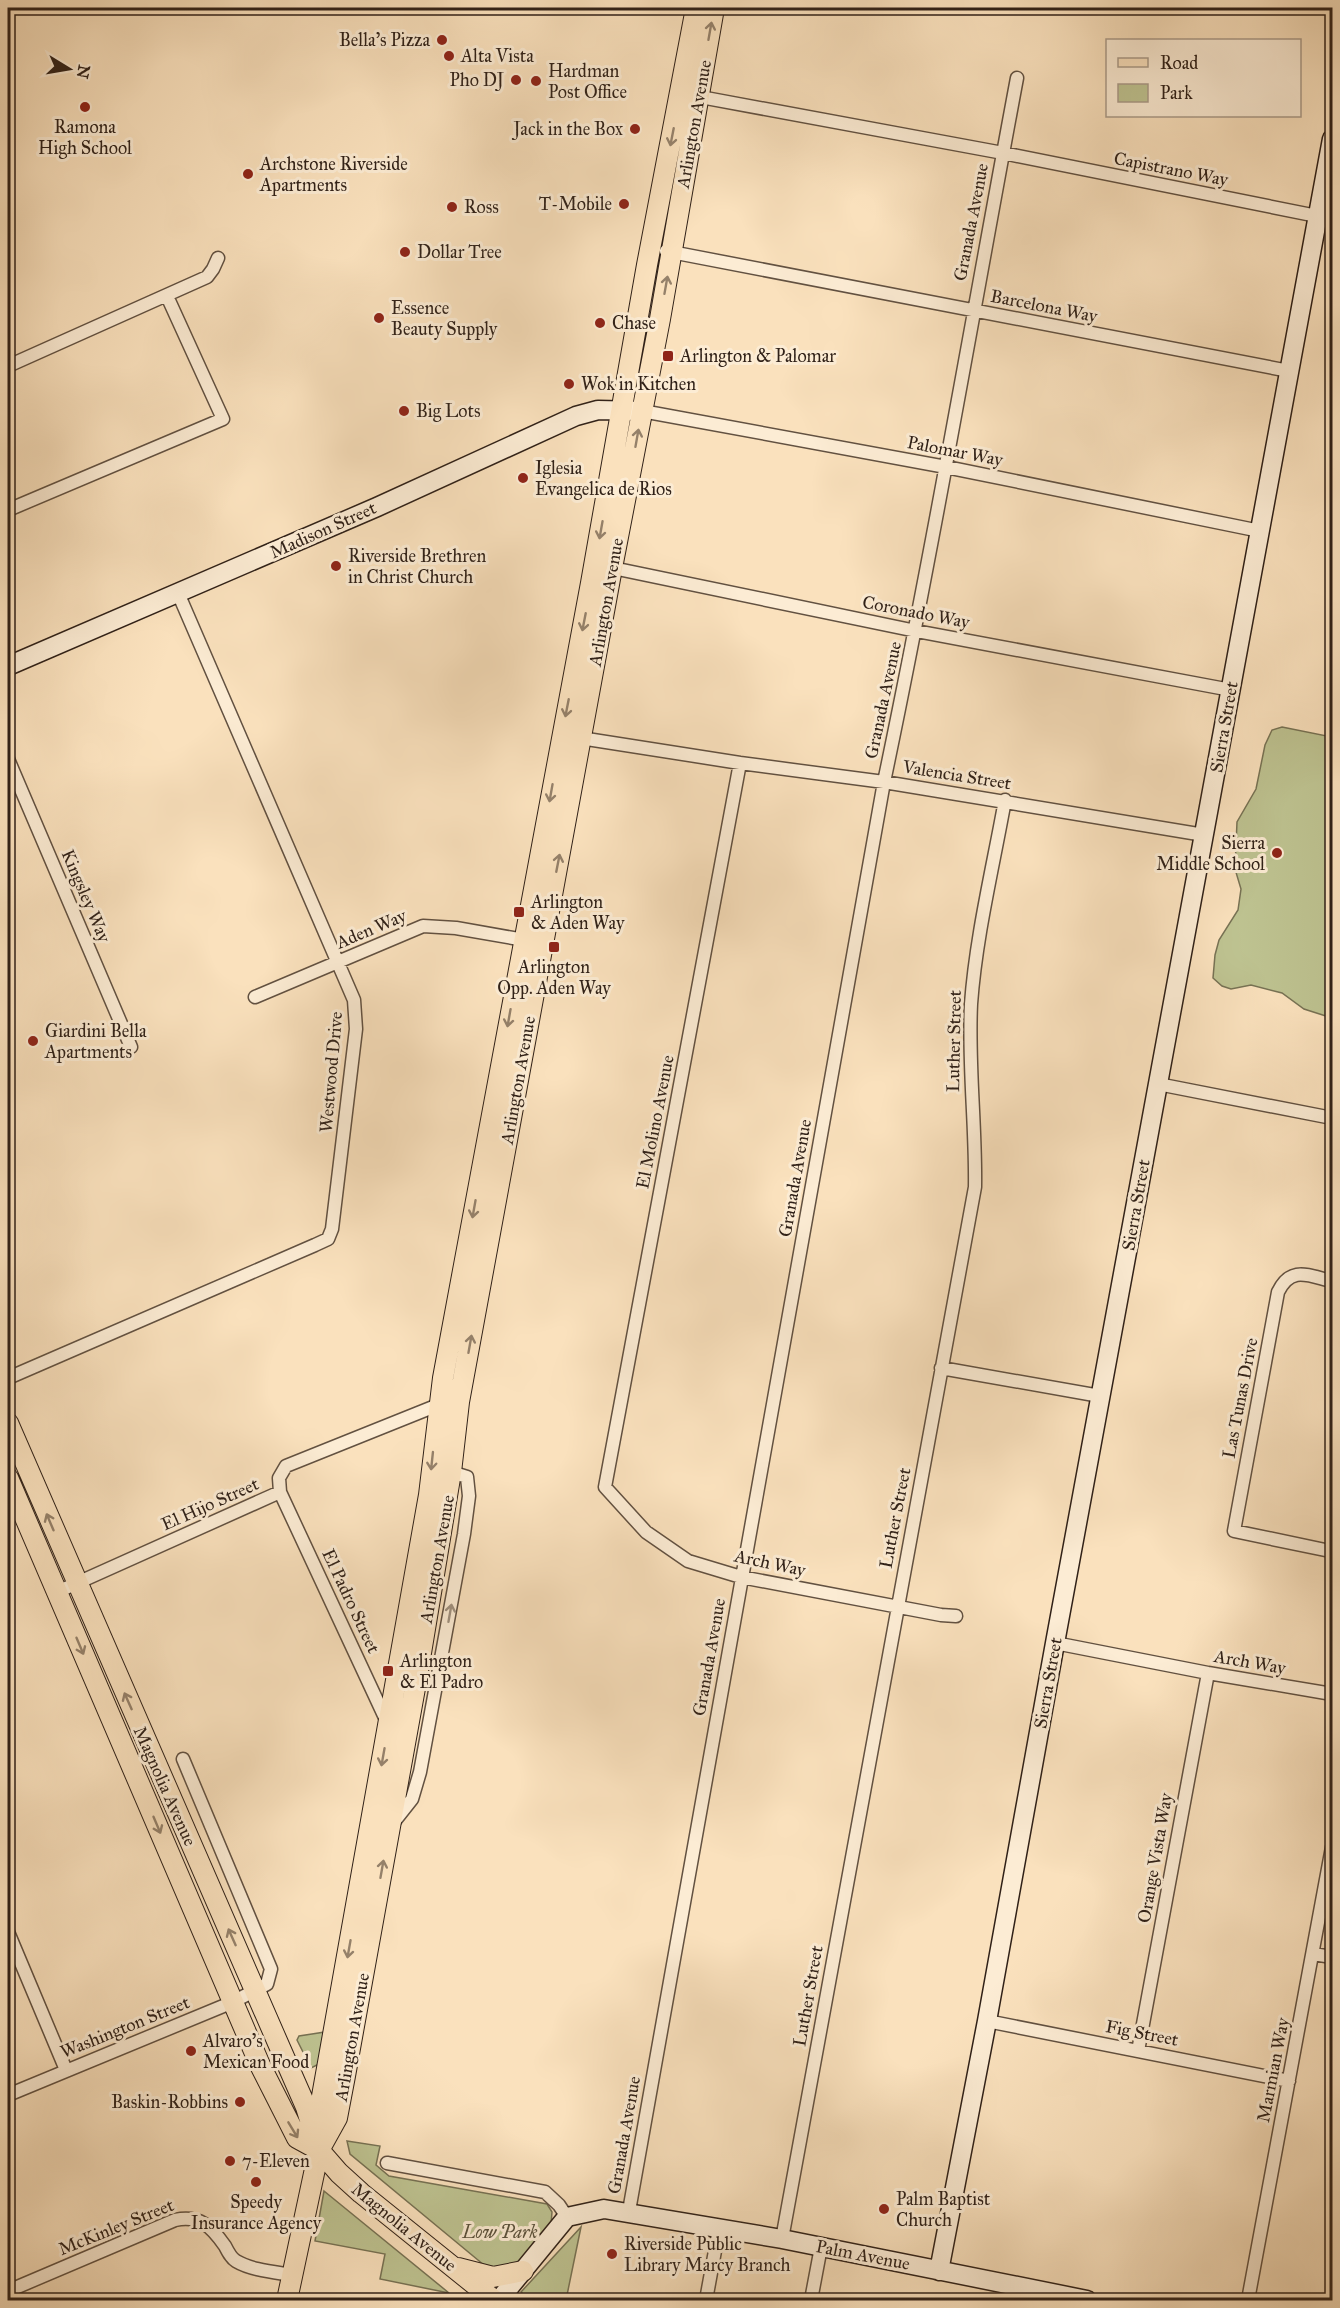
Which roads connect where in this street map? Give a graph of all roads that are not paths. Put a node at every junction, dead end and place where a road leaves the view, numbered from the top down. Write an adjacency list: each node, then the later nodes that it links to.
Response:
1 (696, 8): 4 (main road, Arlington Avenue)
2 (714, 8): 4 (main road, Arlington Avenue, one-way to 2)
3 (1017, 78): 6 (street)
4 (689, 94): 6 (street, Capistrano Way); 8 (main road, Arlington Avenue, one-way to 8); 9 (main road, Arlington Avenue)
5 (1332, 139): 7 (street, Sierra Street)
6 (1003, 153): 7 (street, Capistrano Way); 12 (street, Granada Avenue)
7 (1325, 218): 14 (street, Sierra Street)
8 (650, 248): 9 (street, Barcelona Way); 15 (main road, Arlington Avenue)
9 (671, 252): 12 (street, Barcelona Way); 16 (main road, Arlington Avenue, one-way to 9)
10 (218, 258): 11 (street)
11 (167, 296): 13 (street); 18 (street)
12 (973, 311): 14 (street, Barcelona Way); 17 (street, Granada Avenue)
13 (8, 366)
14 (1290, 371): 19 (street, Sierra Street)
15 (621, 410): 16 (street, Madison Street); 20 (main road, Arlington Avenue, one-way to 20); 21 (street, Madison Street)
16 (642, 411): 17 (street, Palomar Way); 20 (main road, Arlington Avenue, one-way to 16)
17 (946, 467): 19 (street, Palomar Way); 22 (street, Granada Avenue)
18 (8, 510)
19 (1260, 531): 24 (street, Sierra Street)
20 (603, 566): 22 (street, Coronado Way); 25 (main road, Arlington Avenue, one-way to 25); 26 (main road, Arlington Avenue)
21 (178, 593): 23 (street, Madison Street); 34 (street, Westwood Drive)
22 (916, 631): 24 (street, Coronado Way); 29 (street, Granada Avenue)
23 (8, 666)
24 (1231, 690): 31 (street, Sierra Street)
25 (562, 735): 26 (street, Valencia Street); 32 (main road, Arlington Avenue, one-way to 32)
26 (582, 739): 28 (street, Valencia Street); 33 (main road, Arlington Avenue, one-way to 26)
27 (8, 759): 36 (street, Kingsley Way)
28 (740, 763): 29 (street, Valencia Street); 48 (street, El Molino Avenue)
29 (884, 782): 30 (street, Valencia Street); 51 (street, Granada Avenue)
30 (1005, 800): 31 (street, Valencia Street); 40 (street, Luther Street)
31 (1204, 836): 37 (street, Sierra Street)
32 (523, 939): 33 (street, Aden Way); 34 (street, Aden Way); 44 (main road, Arlington Avenue, one-way to 44)
33 (543, 943): 43 (main road, Arlington Avenue, one-way to 33)
34 (340, 963): 35 (street, Aden Way); 41 (street, Westwood Drive)
35 (255, 997)
36 (131, 1047)
37 (1158, 1084): 38 (street); 42 (street, Sierra Street)
38 (1332, 1118)
39 (1332, 1281): 50 (street, Las Tunas Drive)
40 (941, 1368): 42 (street); 54 (street, Luther Street)
41 (8, 1378)
42 (1101, 1396): 56 (street, Sierra Street)
43 (459, 1402): 44 (street, El Hijo Street); 46 (main road, Arlington Avenue)
44 (439, 1403): 49 (street, El Hijo Street); 61 (main road, Arlington Avenue, one-way to 61)
45 (8, 1423): 52 (main road, Magnolia Avenue, one-way to 45)
46 (451, 1472): 58 (main road, Arlington Avenue); 59 (street, one-way to 46)
47 (8, 1478): 53 (main road, Magnolia Avenue)
48 (605, 1487): 51 (street, Arch Way)
49 (280, 1492): 52 (street, El Hijo Street); 61 (street, El Padro Street)
50 (1332, 1549)
51 (741, 1577): 54 (street, Arch Way); 79 (street, Granada Avenue)
52 (76, 1583): 53 (street, El Hijo Street); 68 (main road, Magnolia Avenue, one-way to 52)
53 (57, 1592): 69 (main road, Magnolia Avenue, one-way to 69)
54 (896, 1607): 55 (street, Arch Way); 82 (street, Luther Street)
55 (956, 1616)
56 (1055, 1643): 57 (street, Arch Way); 70 (street, Sierra Street)
57 (1208, 1673): 60 (street, Arch Way); 71 (street, Orange Vista Way)
58 (417, 1677): 59 (street); 63 (main road, Arlington Avenue)
59 (438, 1680): 63 (street)
60 (1332, 1694)
61 (388, 1725): 73 (main road, Arlington Avenue, one-way to 73)
62 (183, 1759): 68 (street)
63 (390, 1826): 77 (main road, Arlington Avenue, one-way to 63)
64 (1332, 1847): 66 (street, Marmian Way)
65 (8, 1932): 72 (street)
66 (1313, 1954): 67 (street); 75 (street, Marmian Way)
67 (1332, 1957)
68 (255, 1991): 69 (street, Washington Street); 74 (main road, Magnolia Avenue)
69 (233, 2002): 72 (street, Washington Street); 77 (main road, Magnolia Avenue, one-way to 77)
70 (987, 2021): 71 (street, Fig Street); 86 (street, Sierra Street)
71 (1138, 2051): 75 (street, Fig Street)
72 (66, 2070): 76 (street, Washington Street)
73 (326, 2071): 74 (main road); 77 (main road, Arlington Avenue)
74 (291, 2073): 77 (main road, Magnolia Avenue)
75 (1289, 2081): 95 (street, Marmian Way)
76 (8, 2095)
77 (319, 2150): 84 (main road, Magnolia Avenue); 87 (main road, Arlington Avenue)
78 (387, 2163): 80 (street)
79 (629, 2211): 80 (street, Palm Avenue); 81 (street, Palm Avenue)
80 (567, 2217): 85 (street)
81 (719, 2229): 82 (street, Palm Avenue); 92 (street)
82 (782, 2239): 83 (street, Palm Avenue)
83 (821, 2247): 86 (street, Palm Avenue); 93 (street)
84 (452, 2267): 85 (main road); 90 (main road, Magnolia Avenue)
85 (523, 2271): 91 (street)
86 (939, 2271): 94 (street, Palm Avenue)
87 (292, 2276): 88 (street, McKinley Street); 89 (main road, Arlington Avenue)
88 (8, 2291)
89 (287, 2301)
90 (494, 2301)
91 (499, 2301)
92 (706, 2301)
93 (811, 2301)
94 (1087, 2301)
95 (1248, 2301)

